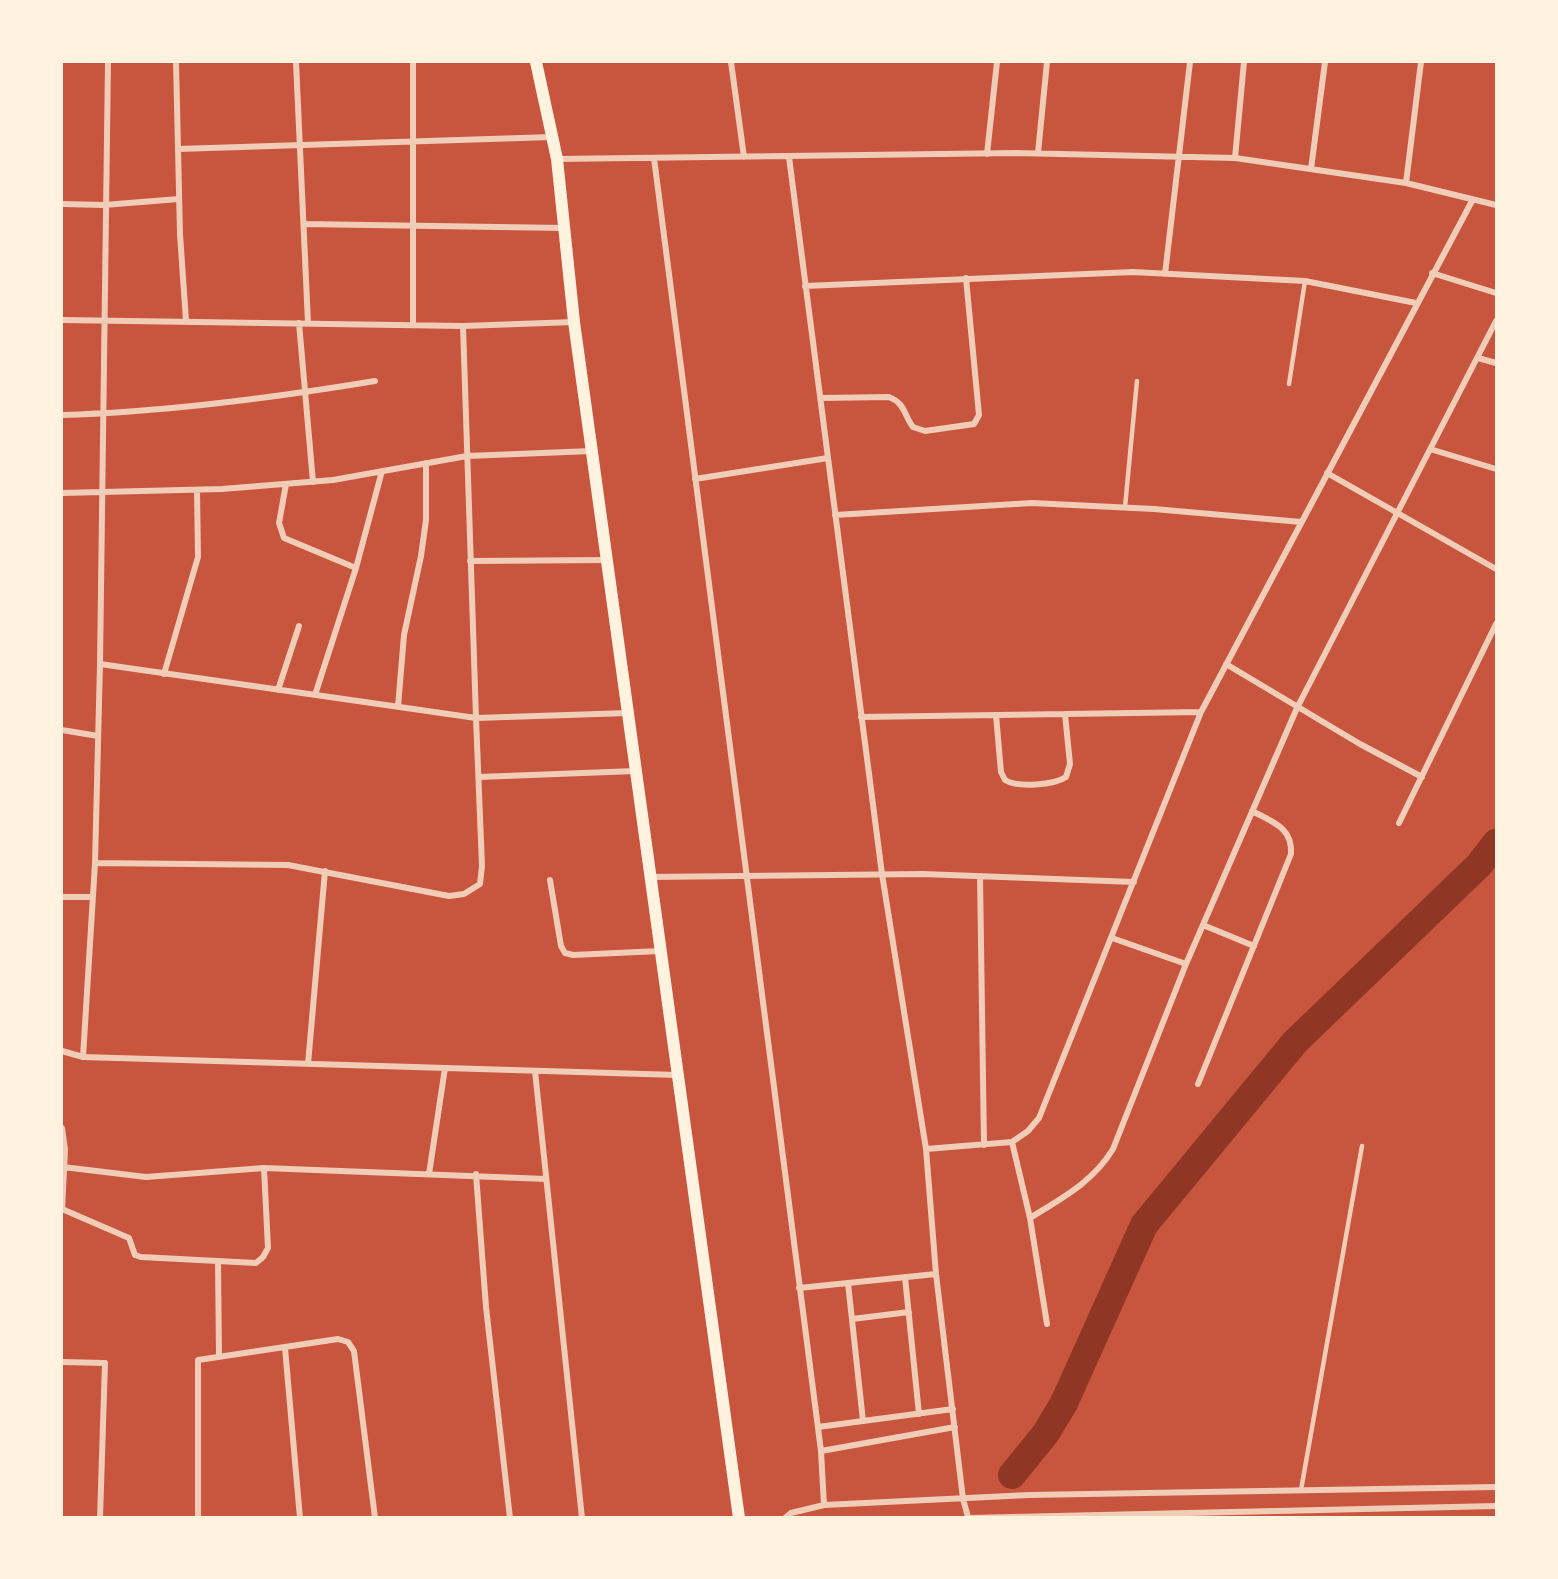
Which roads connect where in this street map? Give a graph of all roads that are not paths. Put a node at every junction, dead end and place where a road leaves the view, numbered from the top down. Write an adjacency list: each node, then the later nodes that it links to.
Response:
1 (108, 62): 31 (street)
2 (176, 62): 16 (street)
3 (296, 62): 15 (street)
4 (413, 62): 14 (street)
5 (536, 62): 13 (main road)
6 (731, 62): 19 (street)
7 (997, 62): 18 (street)
8 (1047, 62): 17 (street)
9 (1190, 62): 21 (street)
10 (1244, 62): 23 (street)
11 (1325, 62): 25 (street)
12 (1421, 62): 26 (street)
13 (552, 137): 14 (street); 24 (main road)
14 (414, 142): 15 (street); 33 (street)
15 (300, 147): 16 (street); 32 (street)
16 (178, 149): 27 (street)
17 (1038, 153): 18 (street); 21 (street)
18 (987, 154): 20 (street)
19 (744, 157): 20 (street); 22 (street)
20 (789, 157): 39 (street)
21 (1181, 157): 23 (street); 36 (street)
22 (654, 158): 24 (street); 68 (street)
23 (1235, 158): 25 (street)
24 (557, 159): 34 (main road)
25 (1311, 170): 26 (street)
26 (1406, 183): 28 (street)
27 (180, 200): 31 (street); 44 (street)
28 (1472, 201): 30 (street); 35 (street)
29 (62, 204): 31 (street)
30 (1497, 205)
31 (104, 206): 43 (street)
32 (304, 224): 33 (street); 48 (street)
33 (414, 226): 34 (street); 49 (street)
34 (564, 228): 46 (main road)
35 (1432, 273): 40 (street); 41 (street)
36 (1165, 274): 37 (street); 38 (street)
37 (966, 278): 39 (street); 57 (street)
38 (1305, 281): 41 (street); 55 (lane)
39 (805, 286): 57 (street)
40 (1497, 293)
41 (1416, 303): 67 (street)
42 (62, 320): 43 (street)
43 (103, 320): 44 (street); 58 (street)
44 (186, 321): 47 (street)
45 (1497, 321): 51 (street)
46 (574, 322): 50 (street); 61 (main road)
47 (299, 323): 48 (street); 56 (street)
48 (308, 323): 49 (street)
49 (413, 325): 50 (street)
50 (463, 326): 62 (street)
51 (1478, 358): 52 (street); 60 (street)
52 (1497, 363)
53 (375, 381): 56 (street)
54 (1137, 381): 74 (lane)
55 (1289, 384)
56 (305, 393): 58 (street); 69 (street)
57 (820, 399): 63 (street)
58 (103, 414): 59 (street); 72 (street)
59 (62, 415)
60 (1430, 449): 65 (street); 75 (street)
61 (592, 452): 62 (street); 78 (main road)
62 (467, 456): 64 (street); 79 (street)
63 (828, 458): 68 (street); 76 (street)
64 (426, 463): 66 (street); 89 (street)
65 (1497, 469)
66 (382, 471): 69 (street); 80 (street)
67 (1328, 473): 75 (street); 77 (street)
68 (695, 479): 106 (street)
69 (313, 482): 70 (street)
70 (286, 484): 71 (street); 80 (street)
71 (197, 490): 72 (street); 86 (street)
72 (104, 492): 73 (street); 84 (street)
73 (62, 493)
74 (1125, 507): 76 (street); 77 (street)
75 (1398, 512): 81 (street); 90 (street)
76 (835, 515): 95 (street)
77 (1302, 522): 85 (street)
78 (607, 560): 79 (street); 92 (main road)
79 (470, 561): 96 (street)
80 (356, 567): 88 (street)
81 (1497, 569)
82 (1497, 624): 101 (street)
83 (299, 626): 87 (street)
84 (100, 664): 86 (street); 98 (street)
85 (1226, 664): 90 (street); 91 (street)
86 (164, 674): 87 (street)
87 (278, 690): 88 (street)
88 (315, 695): 89 (street)
89 (398, 707): 96 (street)
90 (1297, 708): 101 (street); 102 (street)
91 (1201, 712): 93 (street); 111 (street)
92 (629, 713): 96 (street); 99 (main road)
93 (1065, 714): 94 (street); 94 (street)
94 (996, 715): 95 (street)
95 (861, 717): 107 (street)
96 (476, 718): 100 (street)
97 (62, 730): 98 (street)
98 (98, 736): 104 (street)
99 (636, 771): 100 (street); 109 (main road)
100 (478, 777): 105 (street)
101 (1422, 777): 103 (street)
102 (1252, 811): 114 (street); 116 (street)
103 (1399, 823)
104 (94, 863): 105 (street); 113 (street)
105 (325, 871): 121 (street)
106 (745, 874): 107 (street); 109 (street); 142 (street)
107 (882, 874): 108 (street); 130 (street)
108 (980, 876): 111 (street); 128 (street)
109 (650, 877): 117 (main road)
110 (550, 880): 117 (street)
111 (1134, 882): 115 (street)
112 (62, 897): 113 (street)
113 (93, 897): 120 (street)
114 (1203, 925): 116 (street); 118 (street)
115 (1112, 938): 118 (street); 127 (street)
116 (1254, 946): 125 (street)
117 (660, 951): 124 (main road)
118 (1186, 964): 137 (street)
119 (62, 1051): 120 (street)
120 (83, 1058): 121 (street)
121 (308, 1064): 122 (street)
122 (445, 1068): 123 (street); 133 (street)
123 (535, 1071): 124 (street); 135 (street)
124 (677, 1075): 166 (main road)
125 (1198, 1084)
126 (62, 1128): 131 (street)
127 (1012, 1142): 128 (street); 137 (street)
128 (984, 1145): 130 (street)
129 (1362, 1146): 156 (lane)
130 (926, 1149): 139 (street)
131 (63, 1167): 132 (street); 136 (street)
132 (264, 1168): 133 (street); 138 (street)
133 (429, 1174): 134 (street)
134 (477, 1174): 135 (street); 164 (street)
135 (546, 1179): 165 (street)
136 (62, 1210): 138 (street)
137 (1030, 1218): 145 (street)
138 (218, 1261): 147 (street)
139 (936, 1274): 140 (street); 149 (street)
140 (905, 1277): 141 (street); 143 (street)
141 (848, 1283): 142 (street); 144 (street)
142 (800, 1288): 152 (street)
143 (909, 1312): 144 (street); 150 (street)
144 (852, 1319): 151 (street)
145 (1047, 1324)
146 (285, 1348): 147 (street); 162 (street); 163 (street)
147 (219, 1356): 161 (street)
148 (62, 1362): 160 (street)
149 (953, 1409): 150 (street); 153 (street)
150 (919, 1414): 151 (street)
151 (863, 1421): 152 (street)
152 (818, 1427): 154 (street)
153 (955, 1427): 154 (street); 157 (street)
154 (821, 1451): 158 (street)
155 (1497, 1487): 156 (street)
156 (1301, 1490): 157 (street)
157 (963, 1499): 158 (street); 168 (street)
158 (824, 1505): 167 (street)
159 (1497, 1506): 168 (street)
160 (100, 1518)
161 (198, 1518)
162 (300, 1518)
163 (375, 1518)
164 (510, 1518)
165 (582, 1518)
166 (739, 1518)
167 (785, 1518)
168 (968, 1518)

